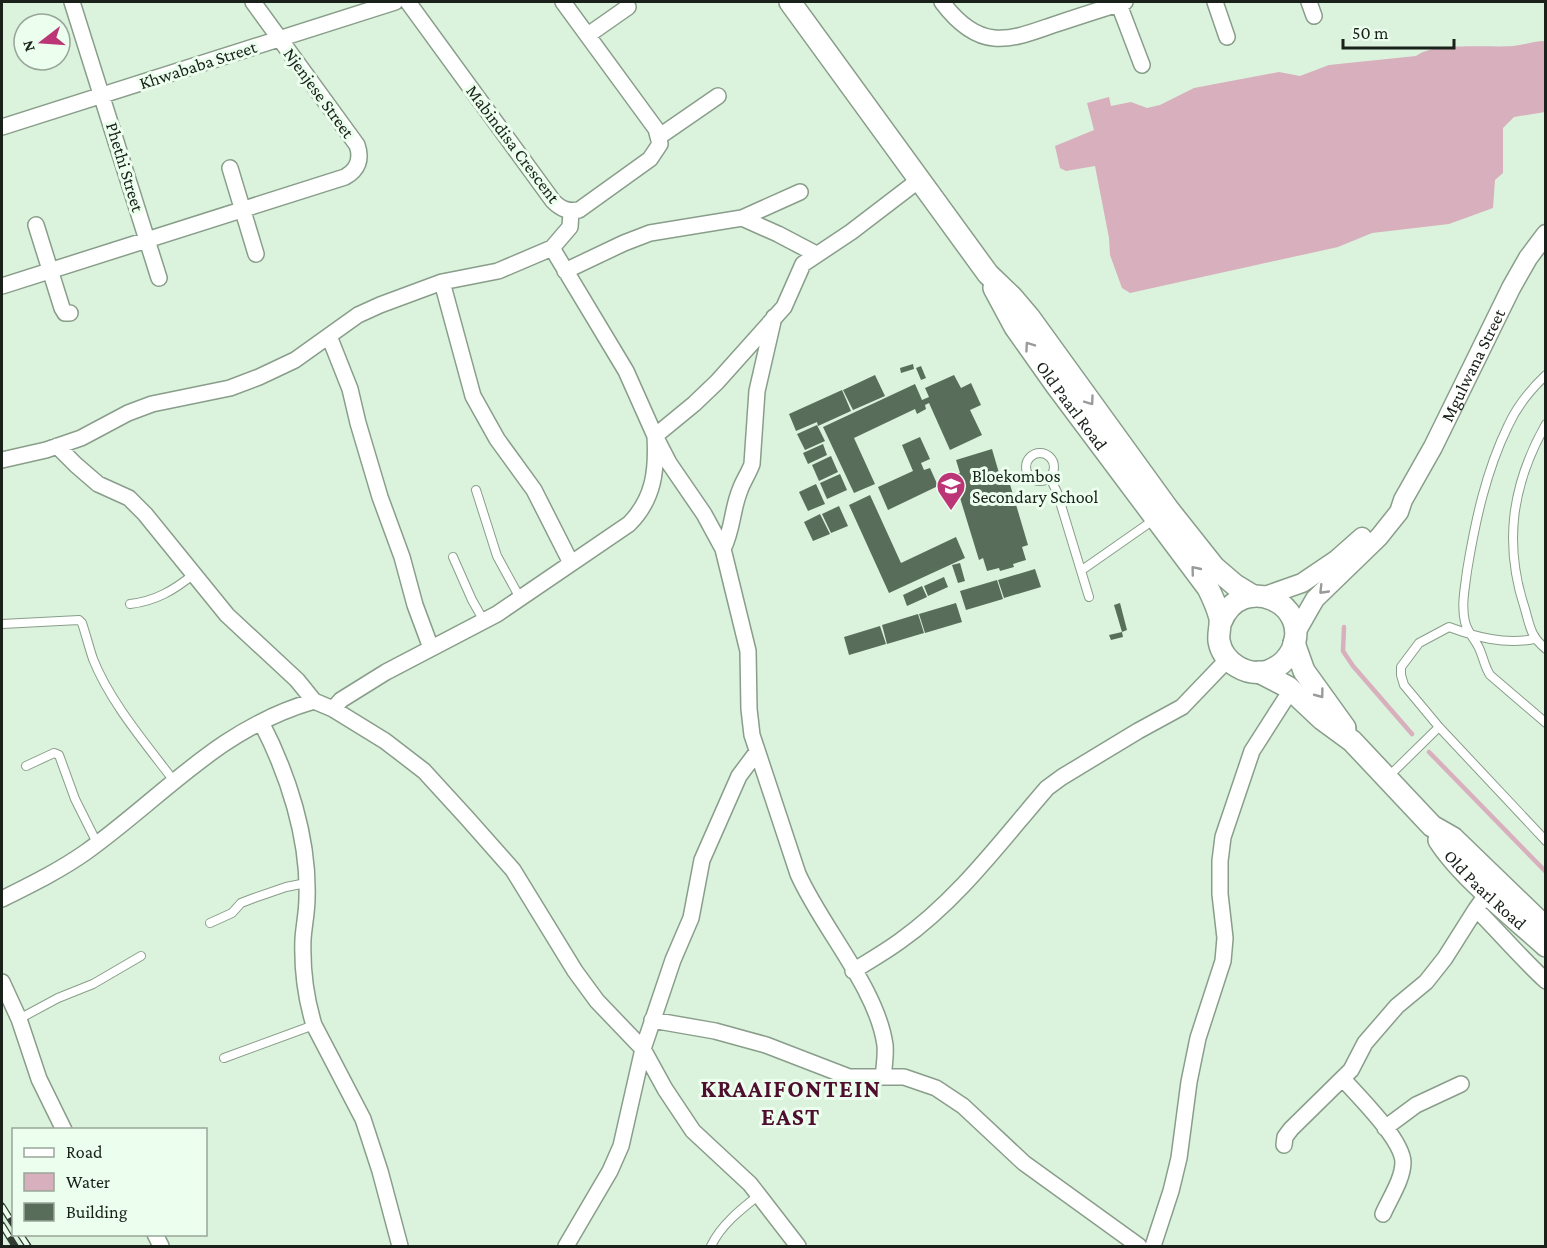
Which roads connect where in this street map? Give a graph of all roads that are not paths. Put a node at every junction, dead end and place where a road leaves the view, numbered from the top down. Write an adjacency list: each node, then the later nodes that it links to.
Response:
1 (72, 2): 15 (street, Phethi Street)
2 (253, 2): 13 (street)
3 (395, 2): 13 (street, Khwababa Street)
4 (408, 2): 23 (street, Mabindisa Crescent)
5 (563, 2): 11 (street)
6 (790, 2): 20 (main road, Old Paarl Road)
7 (942, 2): 8 (street)
8 (1120, 2): 14 (street)
9 (1215, 2): 12 (street)
10 (627, 7): 11 (street)
11 (588, 35): 18 (street)
12 (1227, 37)
13 (280, 39): 15 (street, Khwababa Street); 22 (street, Njenjese Street)
14 (1142, 65)
15 (102, 95): 17 (street, Khwababa Street); 27 (street, Phethi Street)
16 (718, 96): 18 (street, Mabindisa Crescent)
17 (2, 127)
18 (660, 136): 23 (street, Mabindisa Crescent)
19 (230, 168): 22 (street)
20 (919, 180): 30 (street); 47 (main road, Old Paarl Road)
21 (800, 192): 24 (street)
22 (242, 209): 27 (street, Njenjese Street); 29 (street)
23 (571, 212): 28 (street)
24 (742, 218): 30 (street); 32 (street)
25 (36, 225): 31 (street)
26 (1545, 234): 46 (street, Mgulwana Street)
27 (147, 240): 31 (street, Njenjese Street); 33 (street)
28 (552, 248): 32 (street); 34 (street)
29 (256, 254)
30 (816, 254): 37 (street)
31 (51, 270): 35 (street, Njenjese Street); 36 (street)
32 (565, 271): 41 (street)
33 (159, 278)
34 (442, 282): 38 (street); 50 (street)
35 (2, 286)
36 (70, 313)
37 (774, 317): 41 (street); 48 (street)
38 (329, 336): 42 (street); 63 (street)
39 (1545, 375): 60 (lane)
40 (1545, 424): 62 (lane)
41 (655, 436): 48 (street); 50 (street)
42 (57, 446): 43 (street); 52 (street)
43 (3, 458)
44 (1050, 478): 51 (lane)
45 (476, 490): 55 (lane)
46 (1403, 500): 53 (street, Mgulwana Street); 61 (street, Mgulwana Street, one-way to 61)
47 (1162, 514): 51 (lane); 53 (main road, Old Paarl Road); 58 (main road, Old Paarl Road, one-way to 47)
48 (723, 549): 74 (street)
49 (453, 557): 57 (lane)
50 (571, 563): 55 (street)
51 (1082, 570): 54 (lane)
52 (194, 573): 56 (lane); 68 (street)
53 (1259, 596): 58 (main road); 61 (main road, Old Paarl Road)
54 (1089, 597)
55 (520, 598): 57 (street)
56 (130, 604)
57 (484, 621): 63 (street)
58 (1221, 622): 65 (main road, Old Paarl Road)
59 (2, 624): 77 (lane)
60 (1470, 635): 62 (lane); 71 (lane); 72 (lane)
61 (1295, 638): 66 (main road); 73 (main road, Old Paarl Road, one-way to 73)
62 (1534, 639): 64 (lane)
63 (430, 648): 69 (street)
64 (1545, 649)
65 (1228, 659): 66 (main road, Old Paarl Road); 88 (street)
66 (1259, 672): 67 (main road, Old Paarl Road)
67 (1291, 690): 73 (main road, Old Paarl Road); 109 (street)
68 (314, 701): 69 (street); 70 (street)
69 (333, 709): 94 (street)
70 (261, 722): 77 (street); 81 (street)
71 (1545, 723)
72 (1439, 727): 76 (lane); 79 (lane)
73 (1352, 741): 76 (main road, Old Paarl Road)
74 (757, 752): 88 (street); 92 (street)
75 (26, 766): 80 (lane)
76 (1387, 778): 78 (main road, Old Paarl Road)
77 (174, 781): 80 (street)
78 (1432, 826): 83 (main road, Old Paarl Road); 85 (main road, Old Paarl Road)
79 (1545, 841)
80 (98, 843): 82 (street)
81 (306, 883): 84 (lane); 93 (street)
82 (2, 899)
83 (1482, 901): 86 (main road, Old Paarl Road); 89 (street); 97 (street)
84 (210, 923)
85 (1545, 928)
86 (1545, 946)
87 (141, 956): 91 (lane)
88 (853, 971): 96 (street)
89 (1545, 981)
90 (2, 982): 91 (street)
91 (19, 1019): 99 (street)
92 (652, 1020): 94 (street); 96 (street)
93 (314, 1025): 95 (lane); 104 (street)
94 (643, 1049): 102 (street); 105 (street)
95 (224, 1058)
96 (883, 1077): 108 (street)
97 (1343, 1079): 100 (street); 101 (street)
98 (1461, 1084): 100 (street)
99 (63, 1128)
100 (1385, 1128): 103 (street)
101 (1284, 1146)
102 (759, 1195): 106 (lane); 107 (street)
103 (1383, 1214)
104 (400, 1246)
105 (566, 1246)
106 (711, 1246)
107 (798, 1246)
108 (1139, 1246)
109 (1153, 1246)

